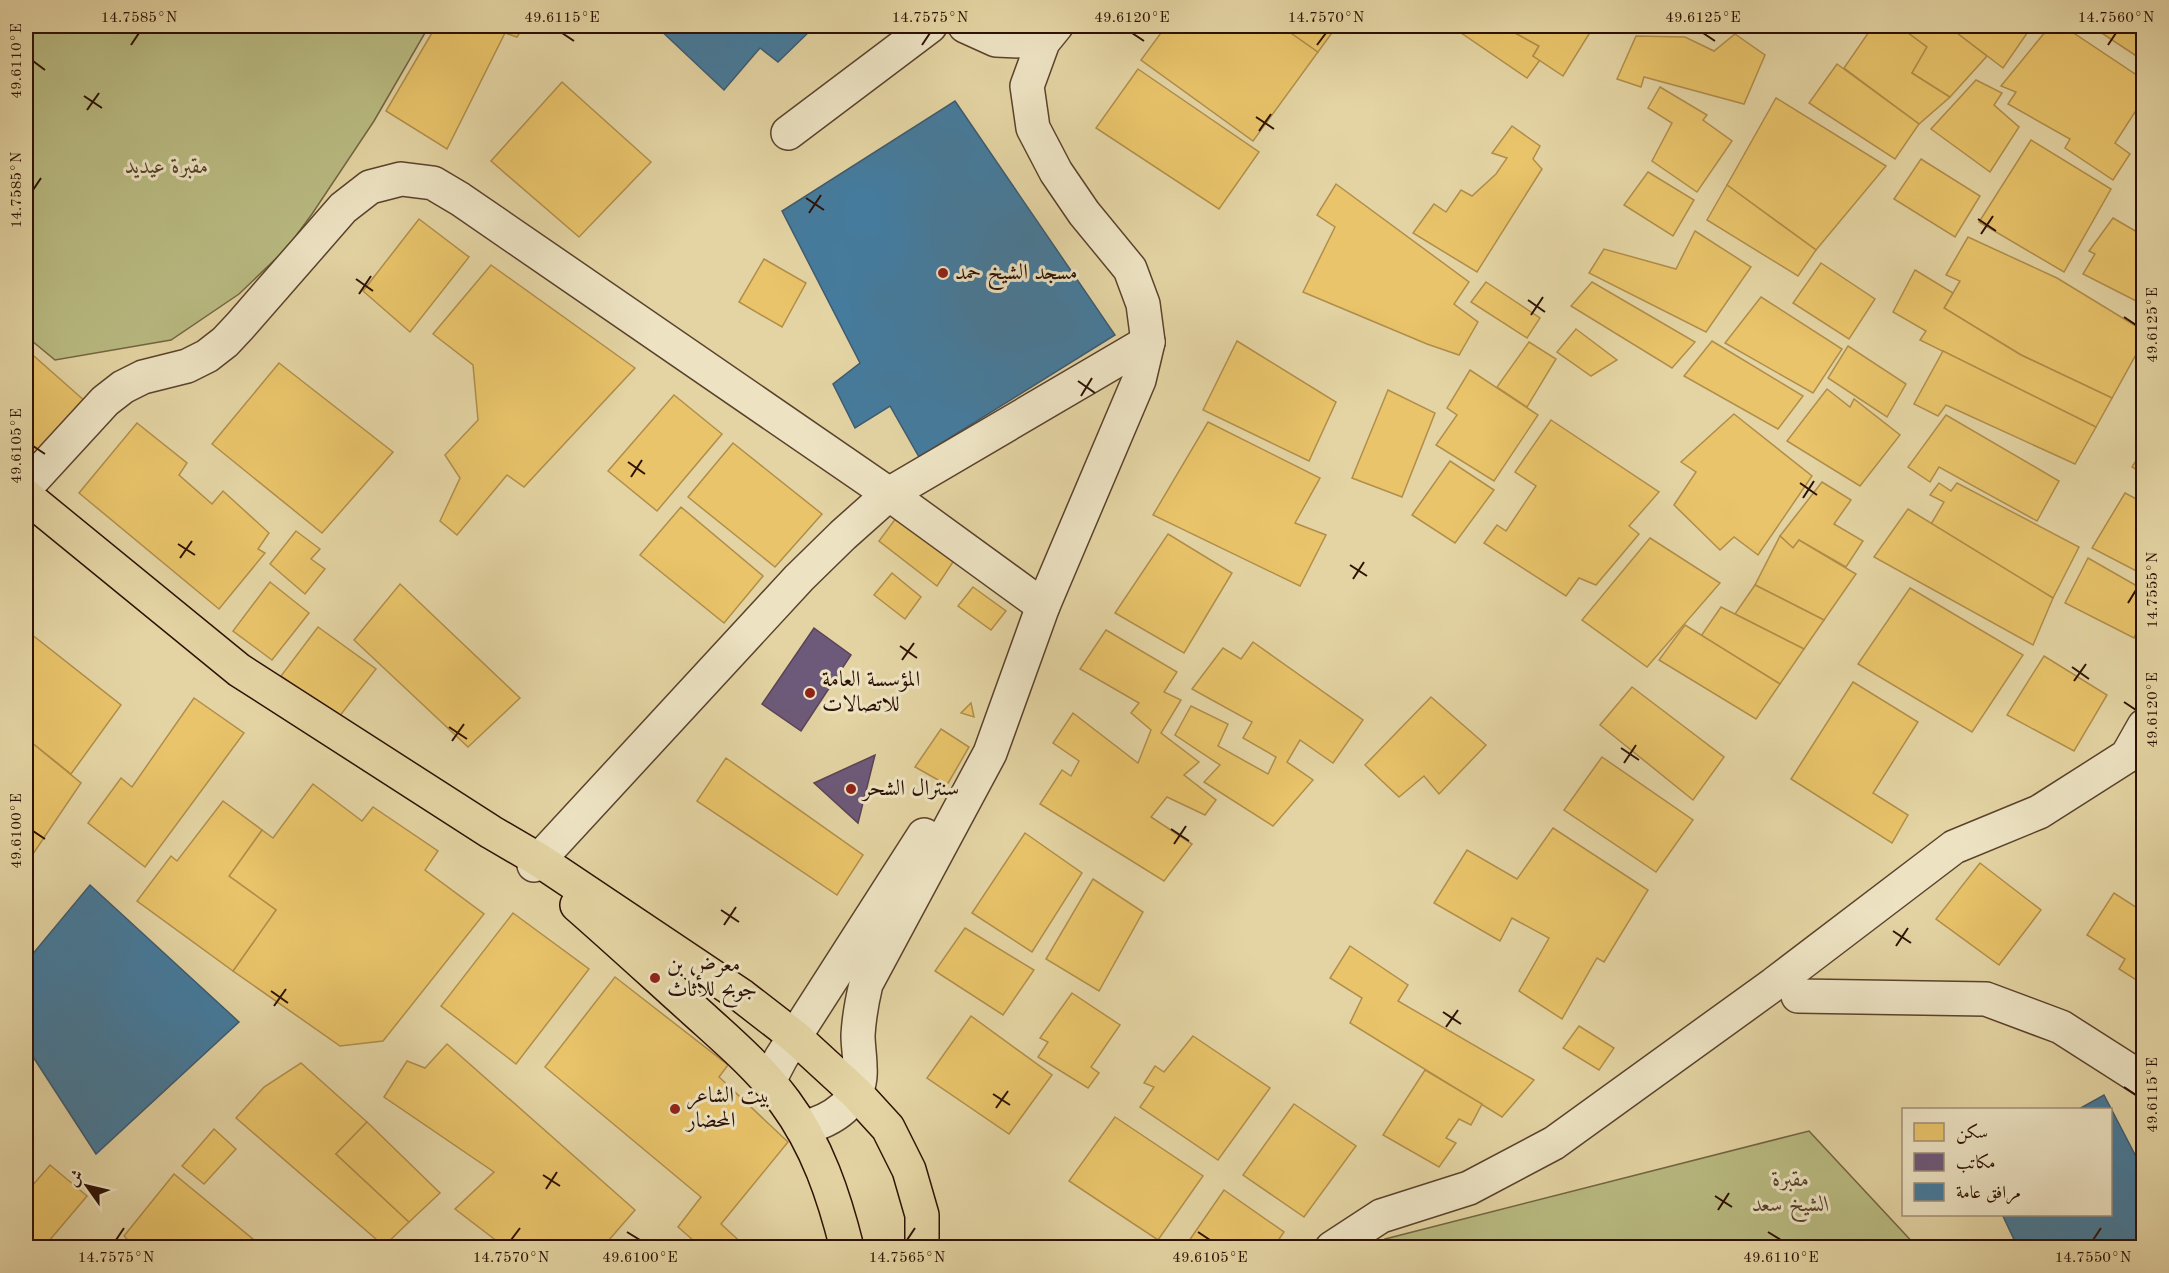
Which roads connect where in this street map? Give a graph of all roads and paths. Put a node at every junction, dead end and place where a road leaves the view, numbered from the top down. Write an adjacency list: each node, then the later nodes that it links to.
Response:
1 (930, 26): 4 (street)
2 (965, 26): 3 (street)
3 (1049, 34): 5 (street)
4 (788, 133)
5 (1148, 342): 7 (street); 9 (street)
6 (26, 487): 7 (street)
7 (890, 494): 9 (street); 12 (street)
8 (26, 496): 12 (main road)
9 (1044, 606): 10 (street)
10 (1013, 694): 14 (street); 17 (street)
11 (2144, 726): 21 (street)
12 (537, 863): 14 (main road); 16 (main road)
13 (1798, 996): 15 (street)
14 (795, 1037): 16 (street); 17 (main road)
15 (2144, 1080)
16 (769, 1081): 18 (main road)
17 (856, 1093): 18 (street); 20 (main road)
18 (801, 1128): 19 (main road)
19 (847, 1248)
20 (922, 1248)
21 (1332, 1248)

